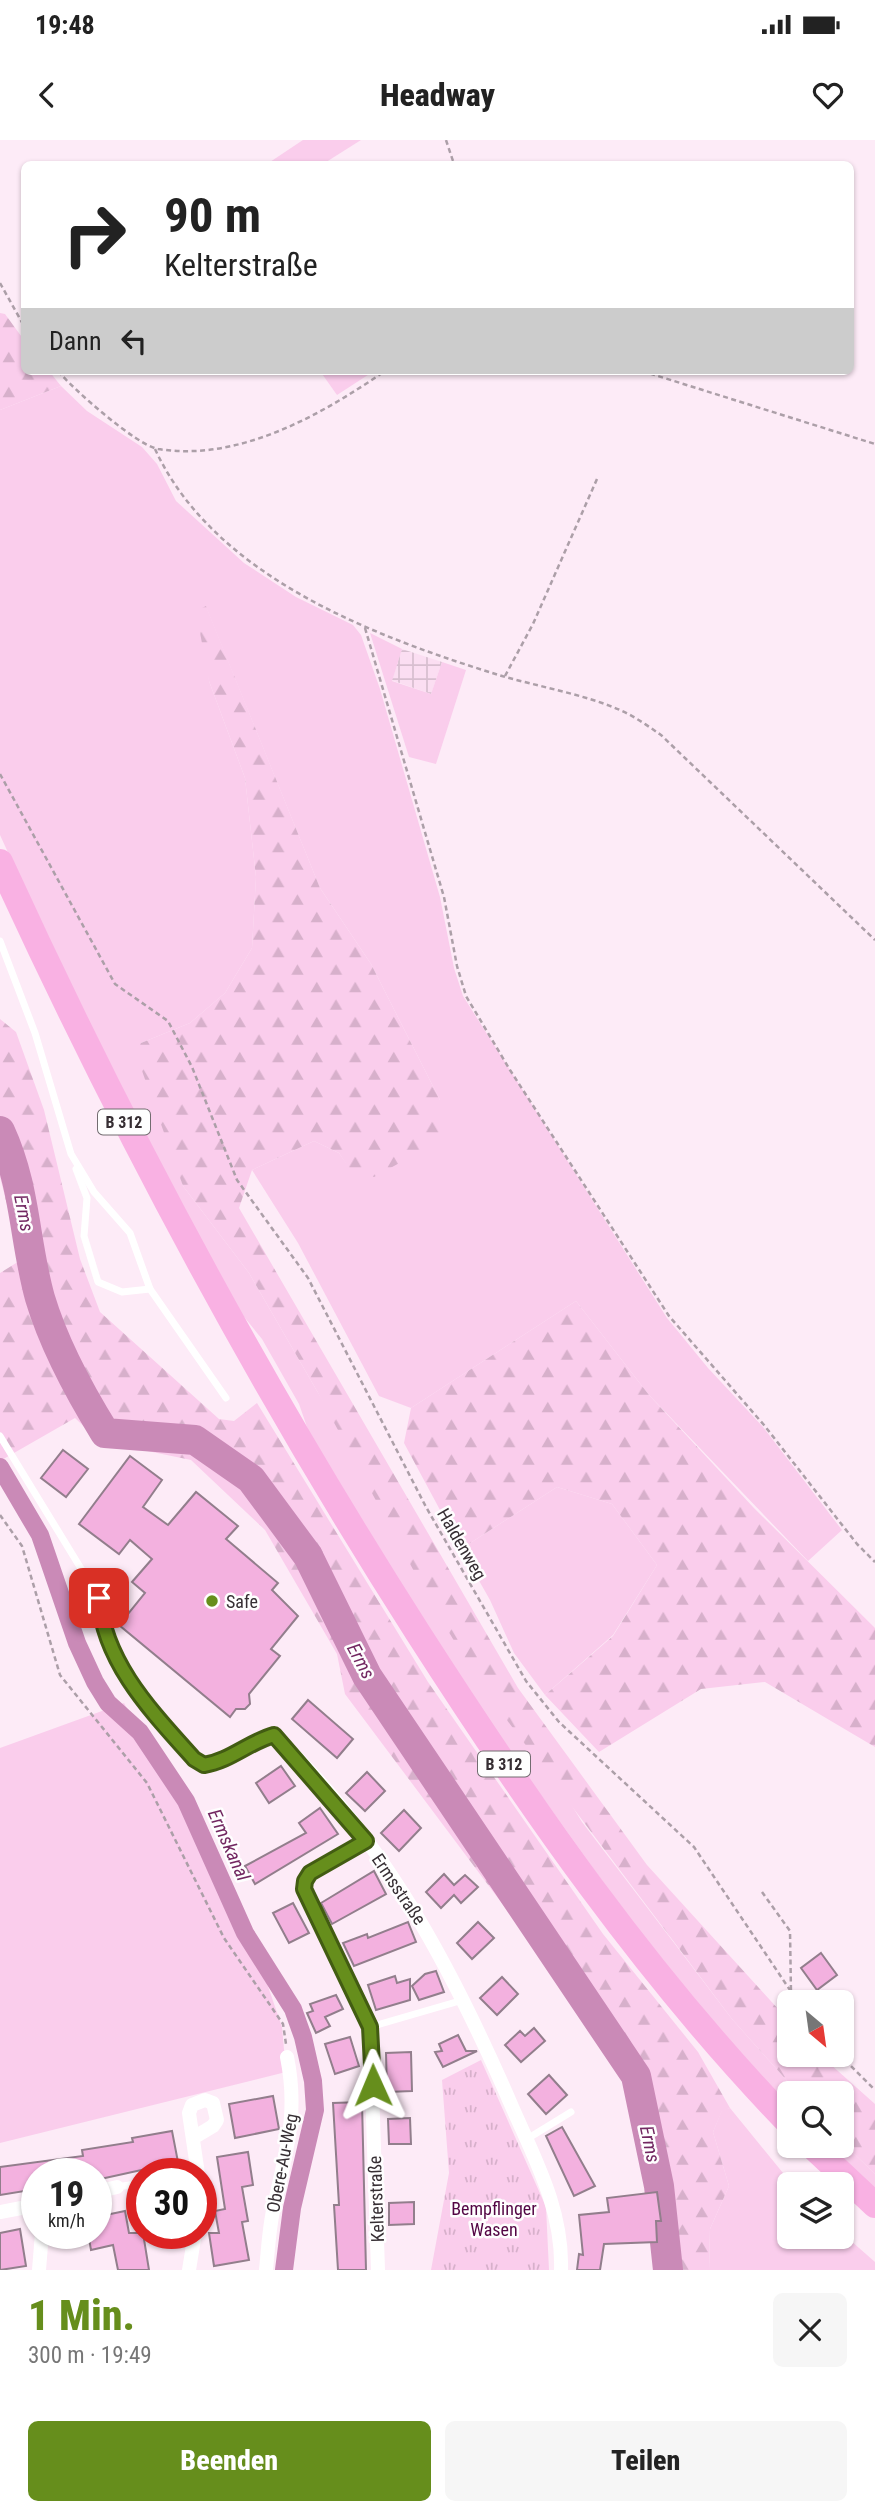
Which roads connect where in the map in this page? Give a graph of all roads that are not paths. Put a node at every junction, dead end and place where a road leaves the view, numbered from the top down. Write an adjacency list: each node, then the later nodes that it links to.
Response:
1 (0, 862): 12 (highway, B 312)
2 (0, 941): 3 (lane)
3 (71, 1154): 4 (lane); 4 (lane)
4 (150, 1289): 5 (lane)
5 (226, 1398)
6 (0, 1436): 7 (lane, Ermsstraße)
7 (99, 1598): 8 (street, Ermsstraße)
8 (366, 1841): 9 (street, Ermsstraße); 10 (street, Kelterstraße)
9 (463, 2000): 10 (lane); 15 (street, Ermsstraße)
10 (370, 2027): 29 (street, Kelterstraße)
11 (287, 2057): 28 (street, Obere-Au-Weg)
12 (777, 2110)
13 (571, 2112): 15 (lane)
14 (193, 2138): 16 (street)
15 (527, 2140): 30 (street, Ermsstraße)
16 (195, 2158)
17 (825, 2158): 21 (highway)
18 (126, 2186): 19 (lane)
19 (117, 2188): 20 (street)
20 (112, 2189)
21 (875, 2205)
22 (21, 2208): 23 (street)
23 (0, 2212)
24 (41, 2249): 26 (street)
25 (192, 2249): 27 (street)
26 (39, 2270)
27 (189, 2270)
28 (266, 2270)
29 (378, 2270)
30 (561, 2270)

